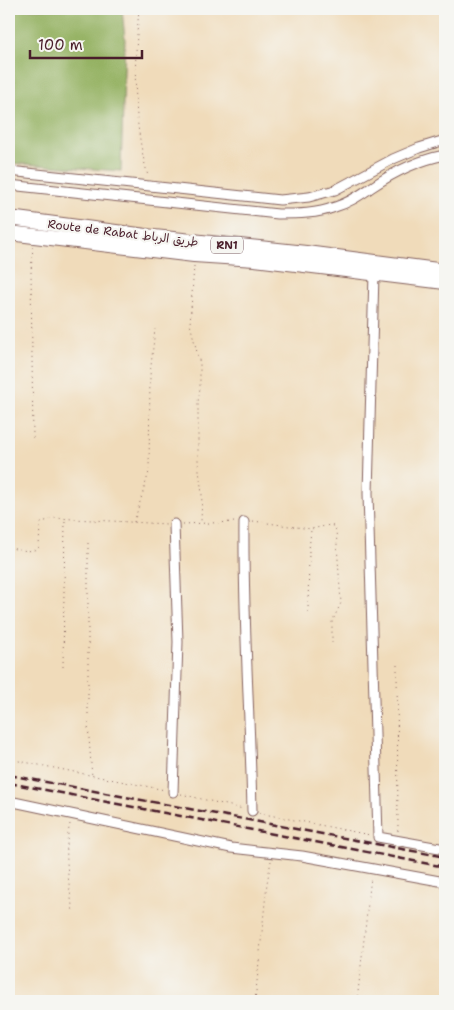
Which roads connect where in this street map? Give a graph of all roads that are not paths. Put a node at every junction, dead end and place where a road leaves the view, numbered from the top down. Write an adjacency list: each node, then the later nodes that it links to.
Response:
1 (445, 140): 3 (street)
2 (445, 155): 4 (street)
3 (9, 171)
4 (9, 185)
5 (9, 218): 7 (highway, Route de Rabat طريق الرباط / RN1)
6 (9, 233): 8 (highway, Route de Rabat طريق الرباط / RN1)
7 (445, 271)
8 (374, 274): 9 (highway, Route de Rabat طريق الرباط / RN1); 15 (street)
9 (445, 282)
10 (244, 522): 14 (street)
11 (174, 524): 12 (street)
12 (173, 792)
13 (9, 801): 16 (street)
14 (252, 812)
15 (445, 849)
16 (445, 882)

